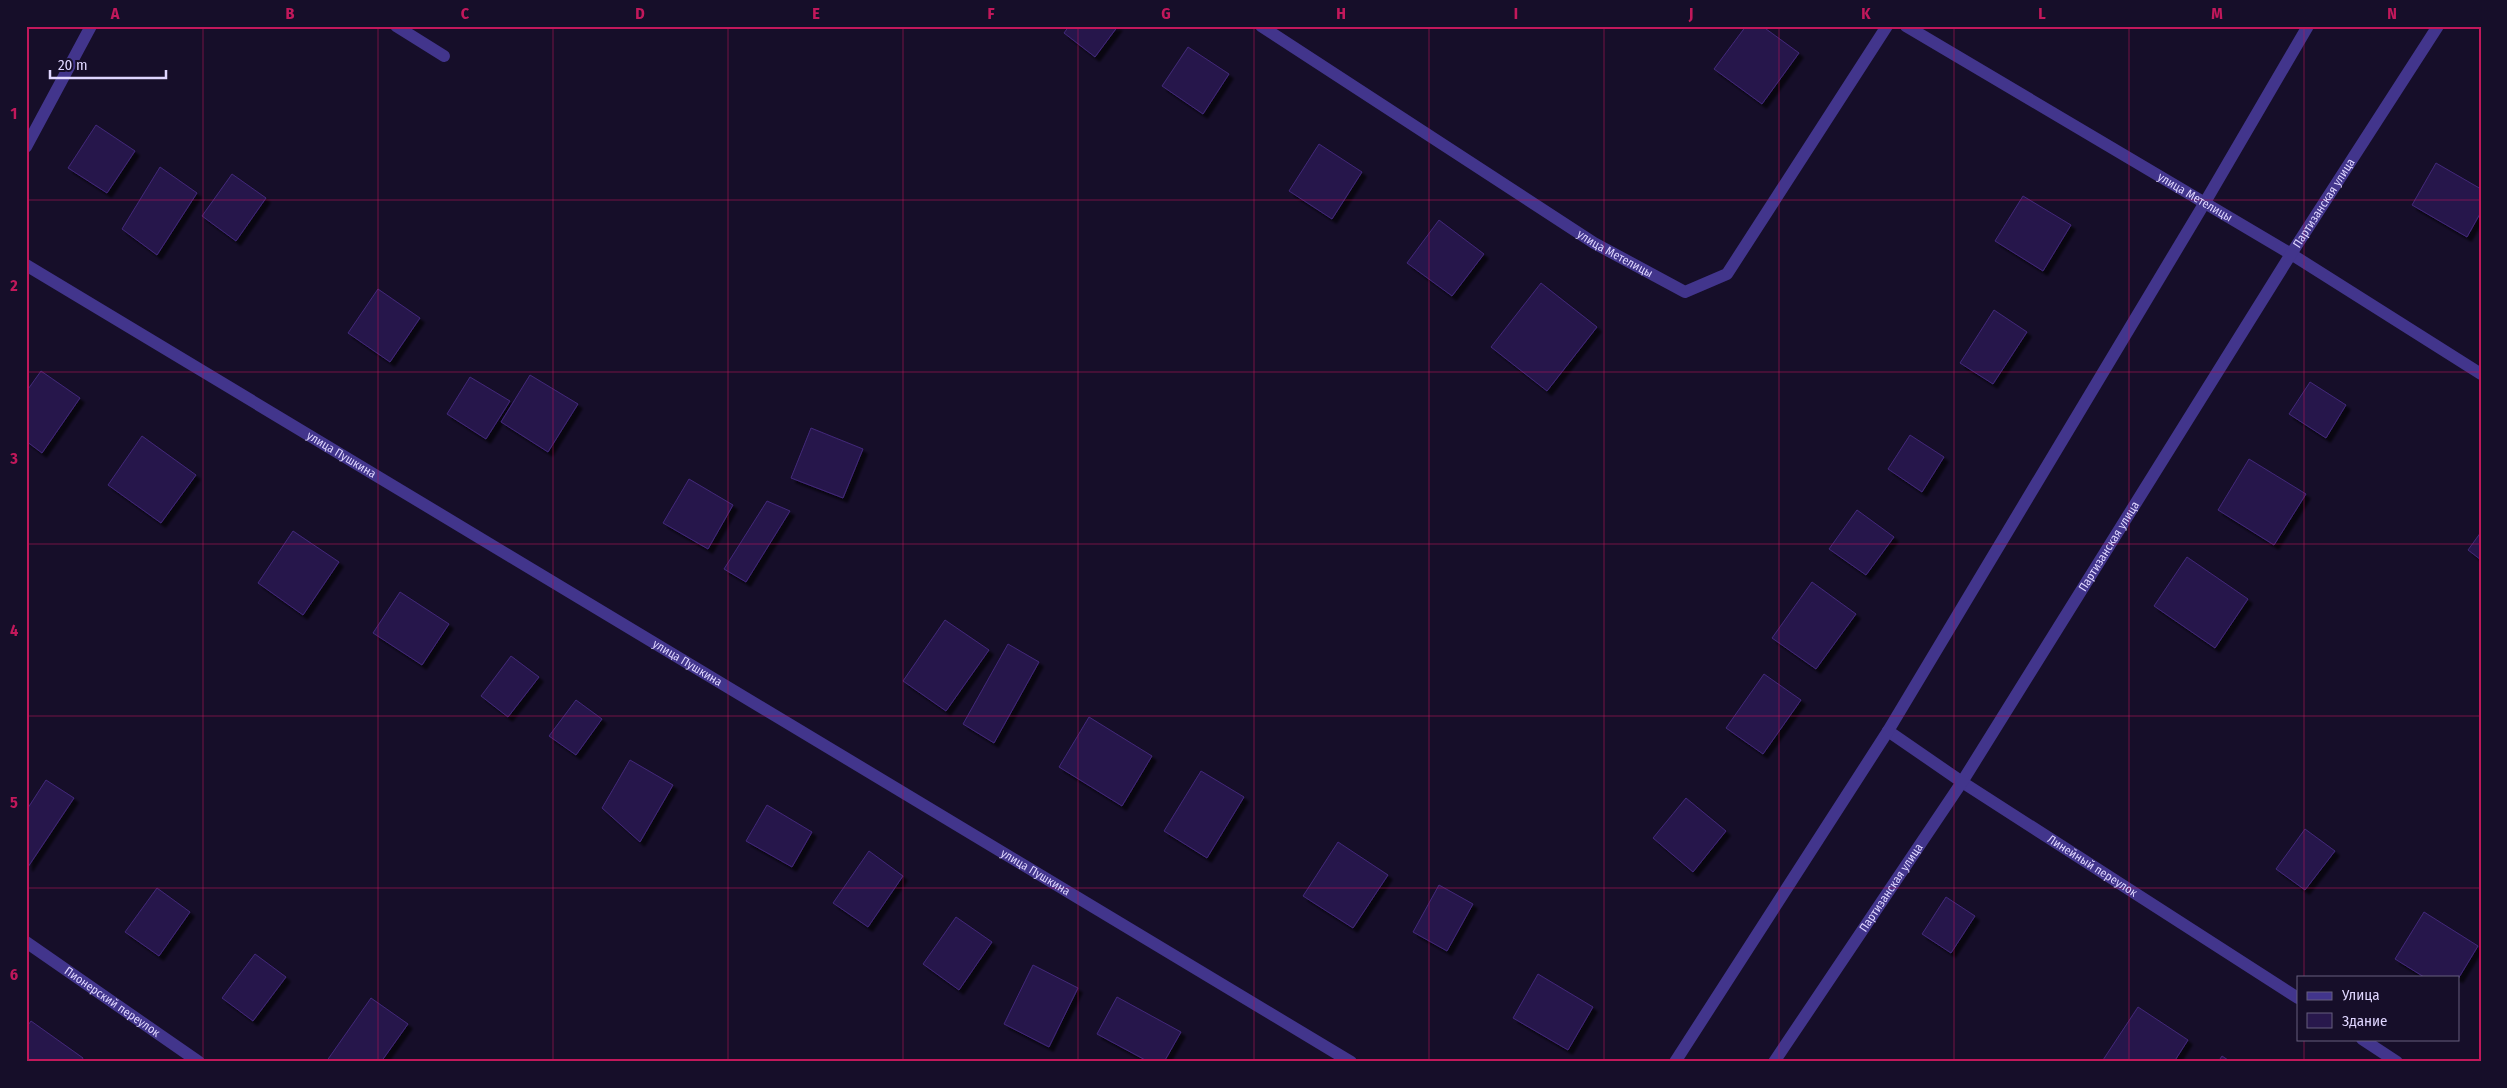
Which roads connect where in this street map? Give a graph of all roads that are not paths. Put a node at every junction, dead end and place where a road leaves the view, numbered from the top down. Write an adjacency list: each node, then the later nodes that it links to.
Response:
1 (90, 26): 9 (street)
2 (396, 26): 8 (street)
3 (1261, 26): 4 (street, улица Метелицы)
4 (1887, 26)
5 (1906, 26): 10 (street, улица Метелицы)
6 (2308, 26): 10 (street)
7 (2438, 26): 11 (street, Партизанская улица)
8 (444, 56)
9 (26, 147)
10 (2204, 204): 11 (street, улица Метелицы); 14 (street)
11 (2291, 254): 13 (street, улица Метелицы); 15 (street, Партизанская улица)
12 (26, 265): 20 (street, улица Пушкина)
13 (2481, 374)
14 (1888, 731): 15 (street, Линейный переулок); 21 (street)
15 (1962, 782): 17 (street, Линейный переулок); 22 (street, Партизанская улица)
16 (26, 942): 19 (street, Пионерский переулок)
17 (2297, 997)
18 (2364, 1040): 23 (street)
19 (199, 1062)
20 (1351, 1062)
21 (1675, 1062)
22 (1774, 1062)
23 (2397, 1062)

